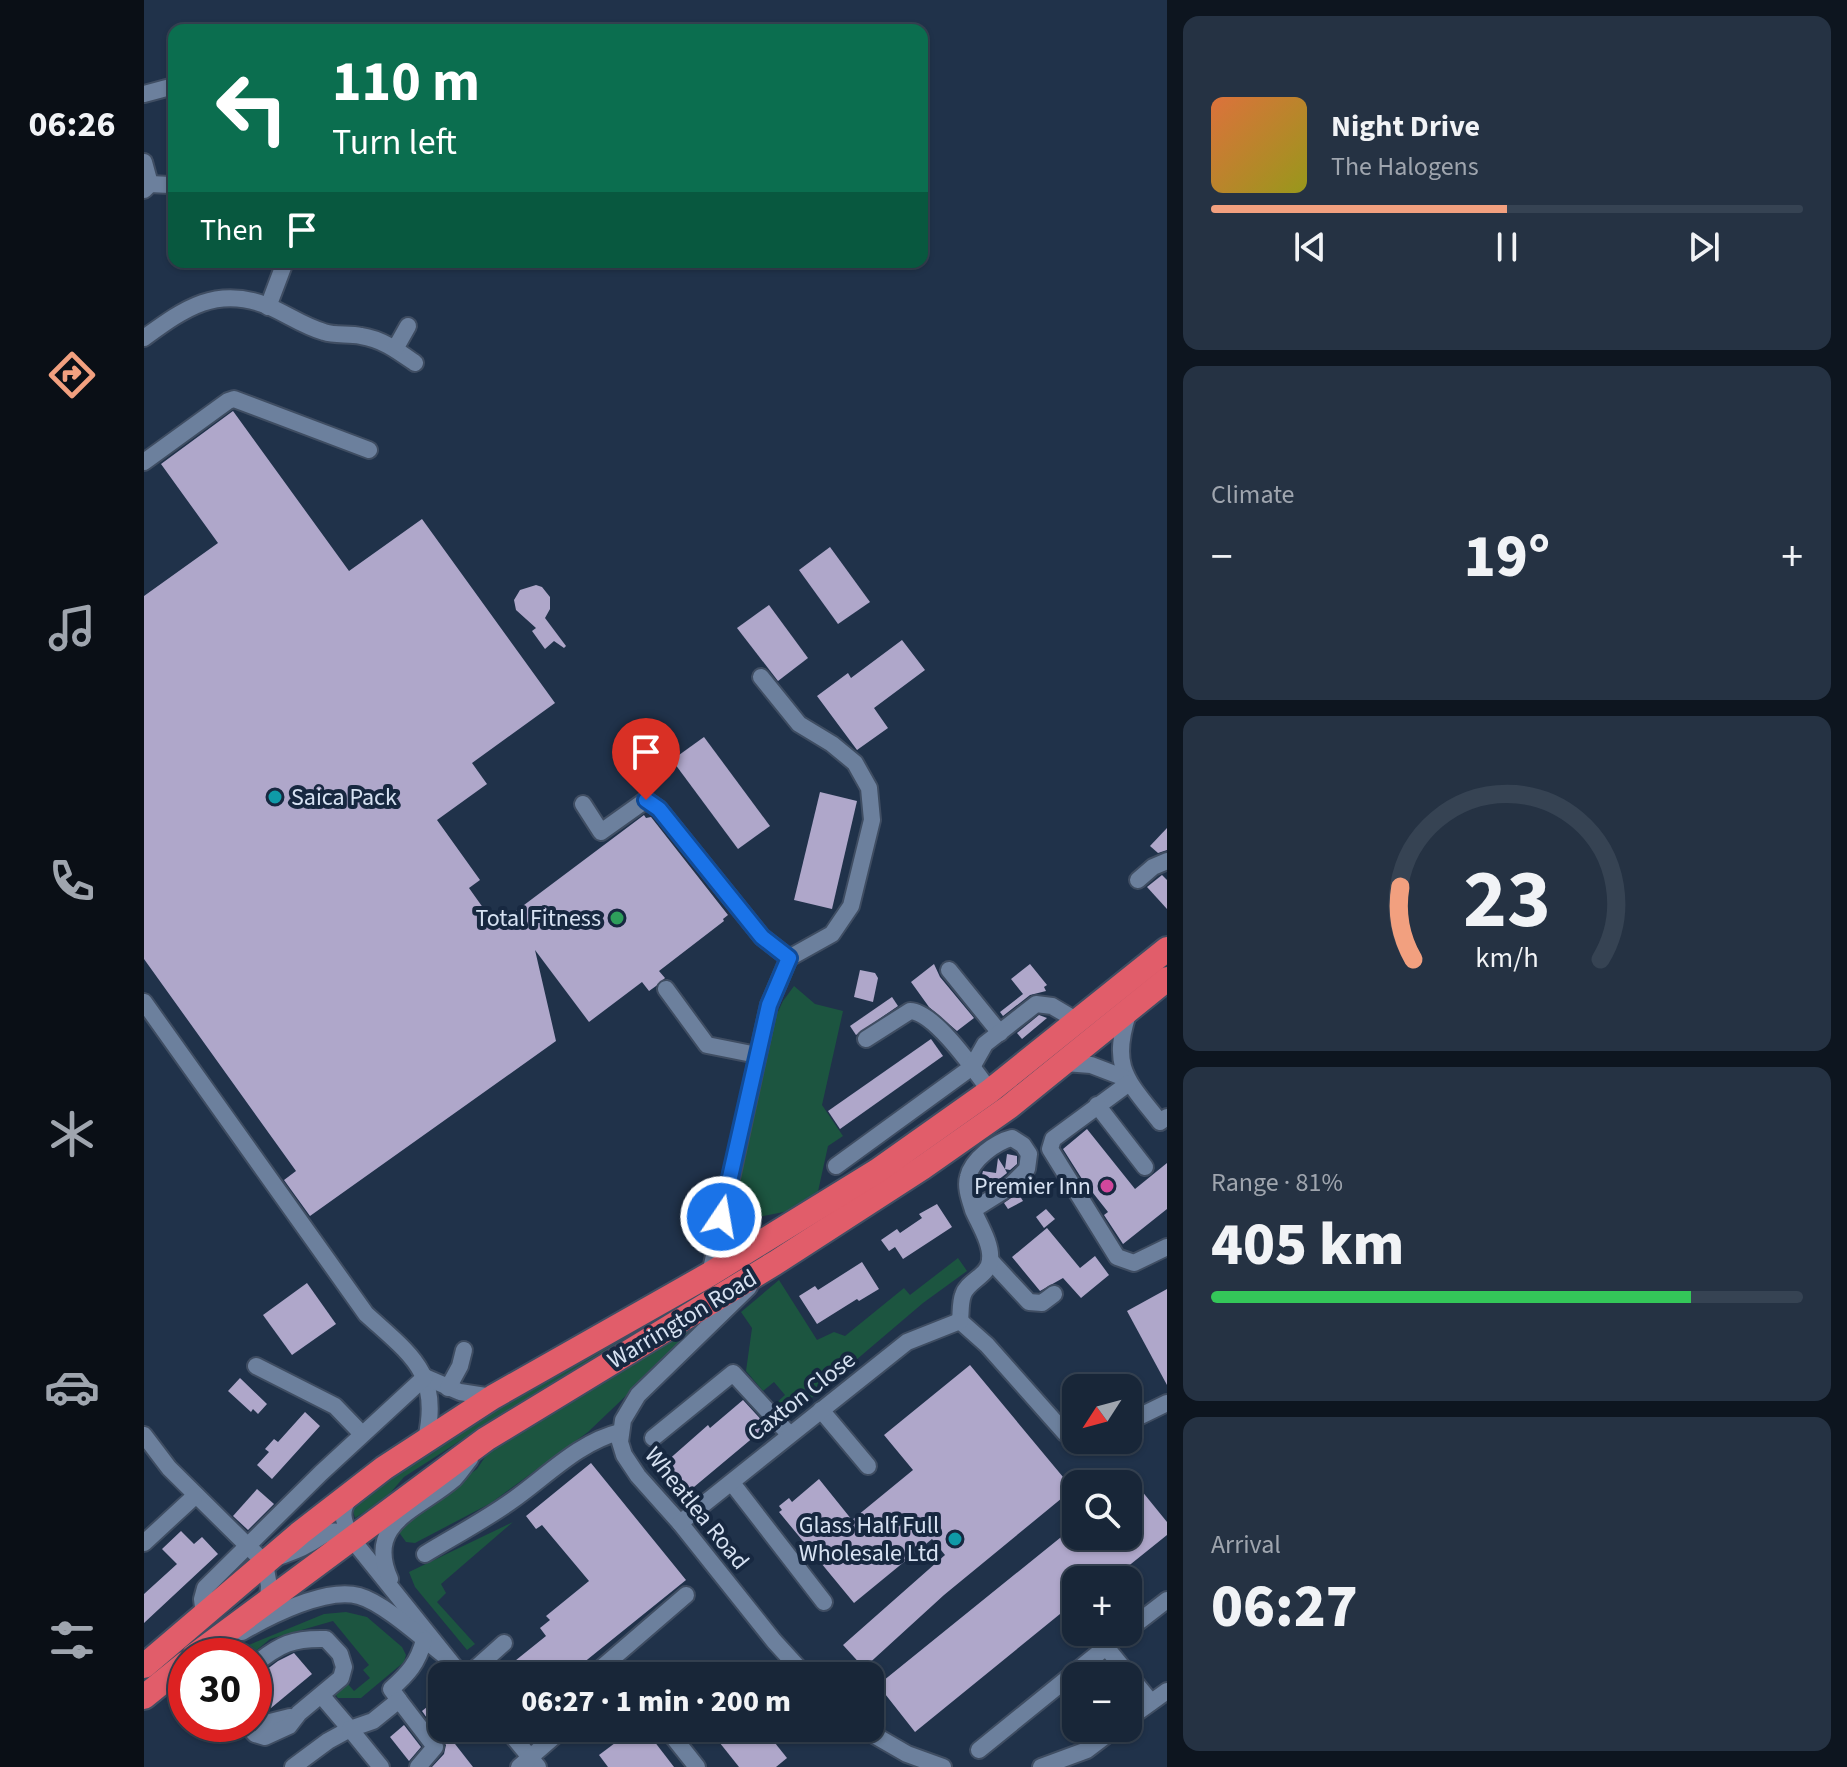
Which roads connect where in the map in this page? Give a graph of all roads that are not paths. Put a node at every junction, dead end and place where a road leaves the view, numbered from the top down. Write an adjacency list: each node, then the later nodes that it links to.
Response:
1 (168, 88): 2 (street)
2 (144, 94)
3 (144, 162): 5 (street)
4 (168, 185): 5 (street)
5 (147, 187)
6 (283, 268): 7 (street)
7 (268, 307): 9 (street); 10 (street)
8 (408, 326): 10 (street)
9 (144, 338)
10 (395, 349): 11 (street)
11 (415, 363)
12 (369, 450): 13 (street)
13 (144, 462)
14 (761, 677): 19 (street)
15 (583, 804): 19 (street)
16 (1167, 861): 17 (street)
17 (1138, 880)
18 (1167, 949): 25 (highway, Warrington Road)
19 (789, 958): 28 (street)
20 (949, 970): 26 (street)
21 (1167, 979): 24 (highway, Warrington Road)
22 (666, 989): 28 (street)
23 (144, 1002): 48 (street)
24 (1129, 1010): 29 (highway, Warrington Road); 31 (street)
25 (1079, 1022): 26 (street); 32 (highway, Warrington Road)
26 (1000, 1033): 30 (street)
27 (866, 1039): 30 (street)
28 (757, 1055): 37 (street)
29 (1065, 1063): 31 (street); 42 (highway, Warrington Road)
30 (972, 1067): 32 (street); 35 (street)
31 (1127, 1080): 33 (street); 34 (street)
32 (990, 1091): 39 (highway, Warrington Road)
33 (1097, 1105): 36 (street); 40 (street)
34 (1167, 1117)
35 (842, 1154)
36 (1145, 1167)
37 (725, 1199): 39 (street); 43 (street)
38 (973, 1210): 38 (street); 41 (street)
39 (768, 1238): 43 (highway, Warrington Road)
40 (1167, 1247)
41 (990, 1260): 44 (street); 45 (street)
42 (775, 1263): 55 (street, Wheatlea Road); 61 (highway, Warrington Road)
43 (710, 1274): 50 (highway, Warrington Road)
44 (1054, 1294)
45 (960, 1321): 52 (street, Caxton Close); 54 (street)
46 (464, 1350): 49 (street)
47 (256, 1366): 56 (street)
48 (425, 1377): 49 (street); 56 (street, Warrington Road); 60 (street)
49 (448, 1388): 50 (street)
50 (493, 1397): 60 (highway, Warrington Road)
51 (1167, 1403): 53 (street)
52 (821, 1410): 57 (street, Caxton Close); 62 (street)
53 (1142, 1415)
54 (1062, 1430)
55 (620, 1432): 66 (street, Wheatlea Road); 70 (street)
56 (362, 1434): 69 (street, Warrington Road)
57 (789, 1434): 59 (street); 63 (street, Caxton Close)
58 (144, 1435): 65 (street)
59 (653, 1438)
60 (426, 1439): 64 (highway, Warrington Road)
61 (486, 1439): 67 (highway, Warrington Road); 75 (street)
62 (868, 1466)
63 (732, 1483): 66 (street, Caxton Close); 74 (street)
64 (361, 1485): 67 (street); 69 (highway, Warrington Road)
65 (196, 1495): 68 (street); 69 (street)
66 (680, 1523): 89 (street, Wheatlea Road)
67 (351, 1538): 69 (street); 72 (highway, Warrington Road); 75 (street)
68 (144, 1543)
69 (256, 1554): 72 (street); 90 (highway, Warrington Road)
70 (425, 1554)
71 (686, 1595): 88 (street)
72 (268, 1600): 77 (highway, Warrington Road)
73 (1167, 1600): 76 (street)
74 (824, 1602)
75 (403, 1603): 84 (street)
76 (1142, 1619)
77 (219, 1638)
78 (229, 1638): 79 (street)
79 (424, 1640): 84 (street); 95 (street)
80 (287, 1643): 83 (street); 85 (street); 93 (street)
81 (504, 1643): 87 (street)
82 (1106, 1647): 96 (street); 107 (street)
83 (272, 1650)
84 (445, 1656): 86 (street)
85 (272, 1660)
86 (451, 1662)
87 (481, 1662)
88 (608, 1662)
89 (793, 1662)
90 (144, 1666)
91 (168, 1678): 94 (highway)
92 (1167, 1691): 96 (street)
93 (321, 1695): 98 (street); 100 (street)
94 (144, 1697)
95 (399, 1700): 100 (street); 111 (street)
96 (1151, 1702): 97 (street)
97 (1142, 1709)
98 (299, 1713): 99 (street); 101 (street)
99 (272, 1722)
100 (350, 1729): 109 (street); 110 (street)
101 (272, 1734)
102 (884, 1741): 113 (street)
103 (515, 1742): 108 (street)
104 (550, 1742): 108 (street)
105 (677, 1742): 112 (street)
106 (1098, 1742): 114 (street)
107 (979, 1750)
108 (529, 1764)
109 (293, 1767)
110 (381, 1767)
111 (418, 1767)
112 (697, 1767)
113 (943, 1767)
114 (1041, 1767)

